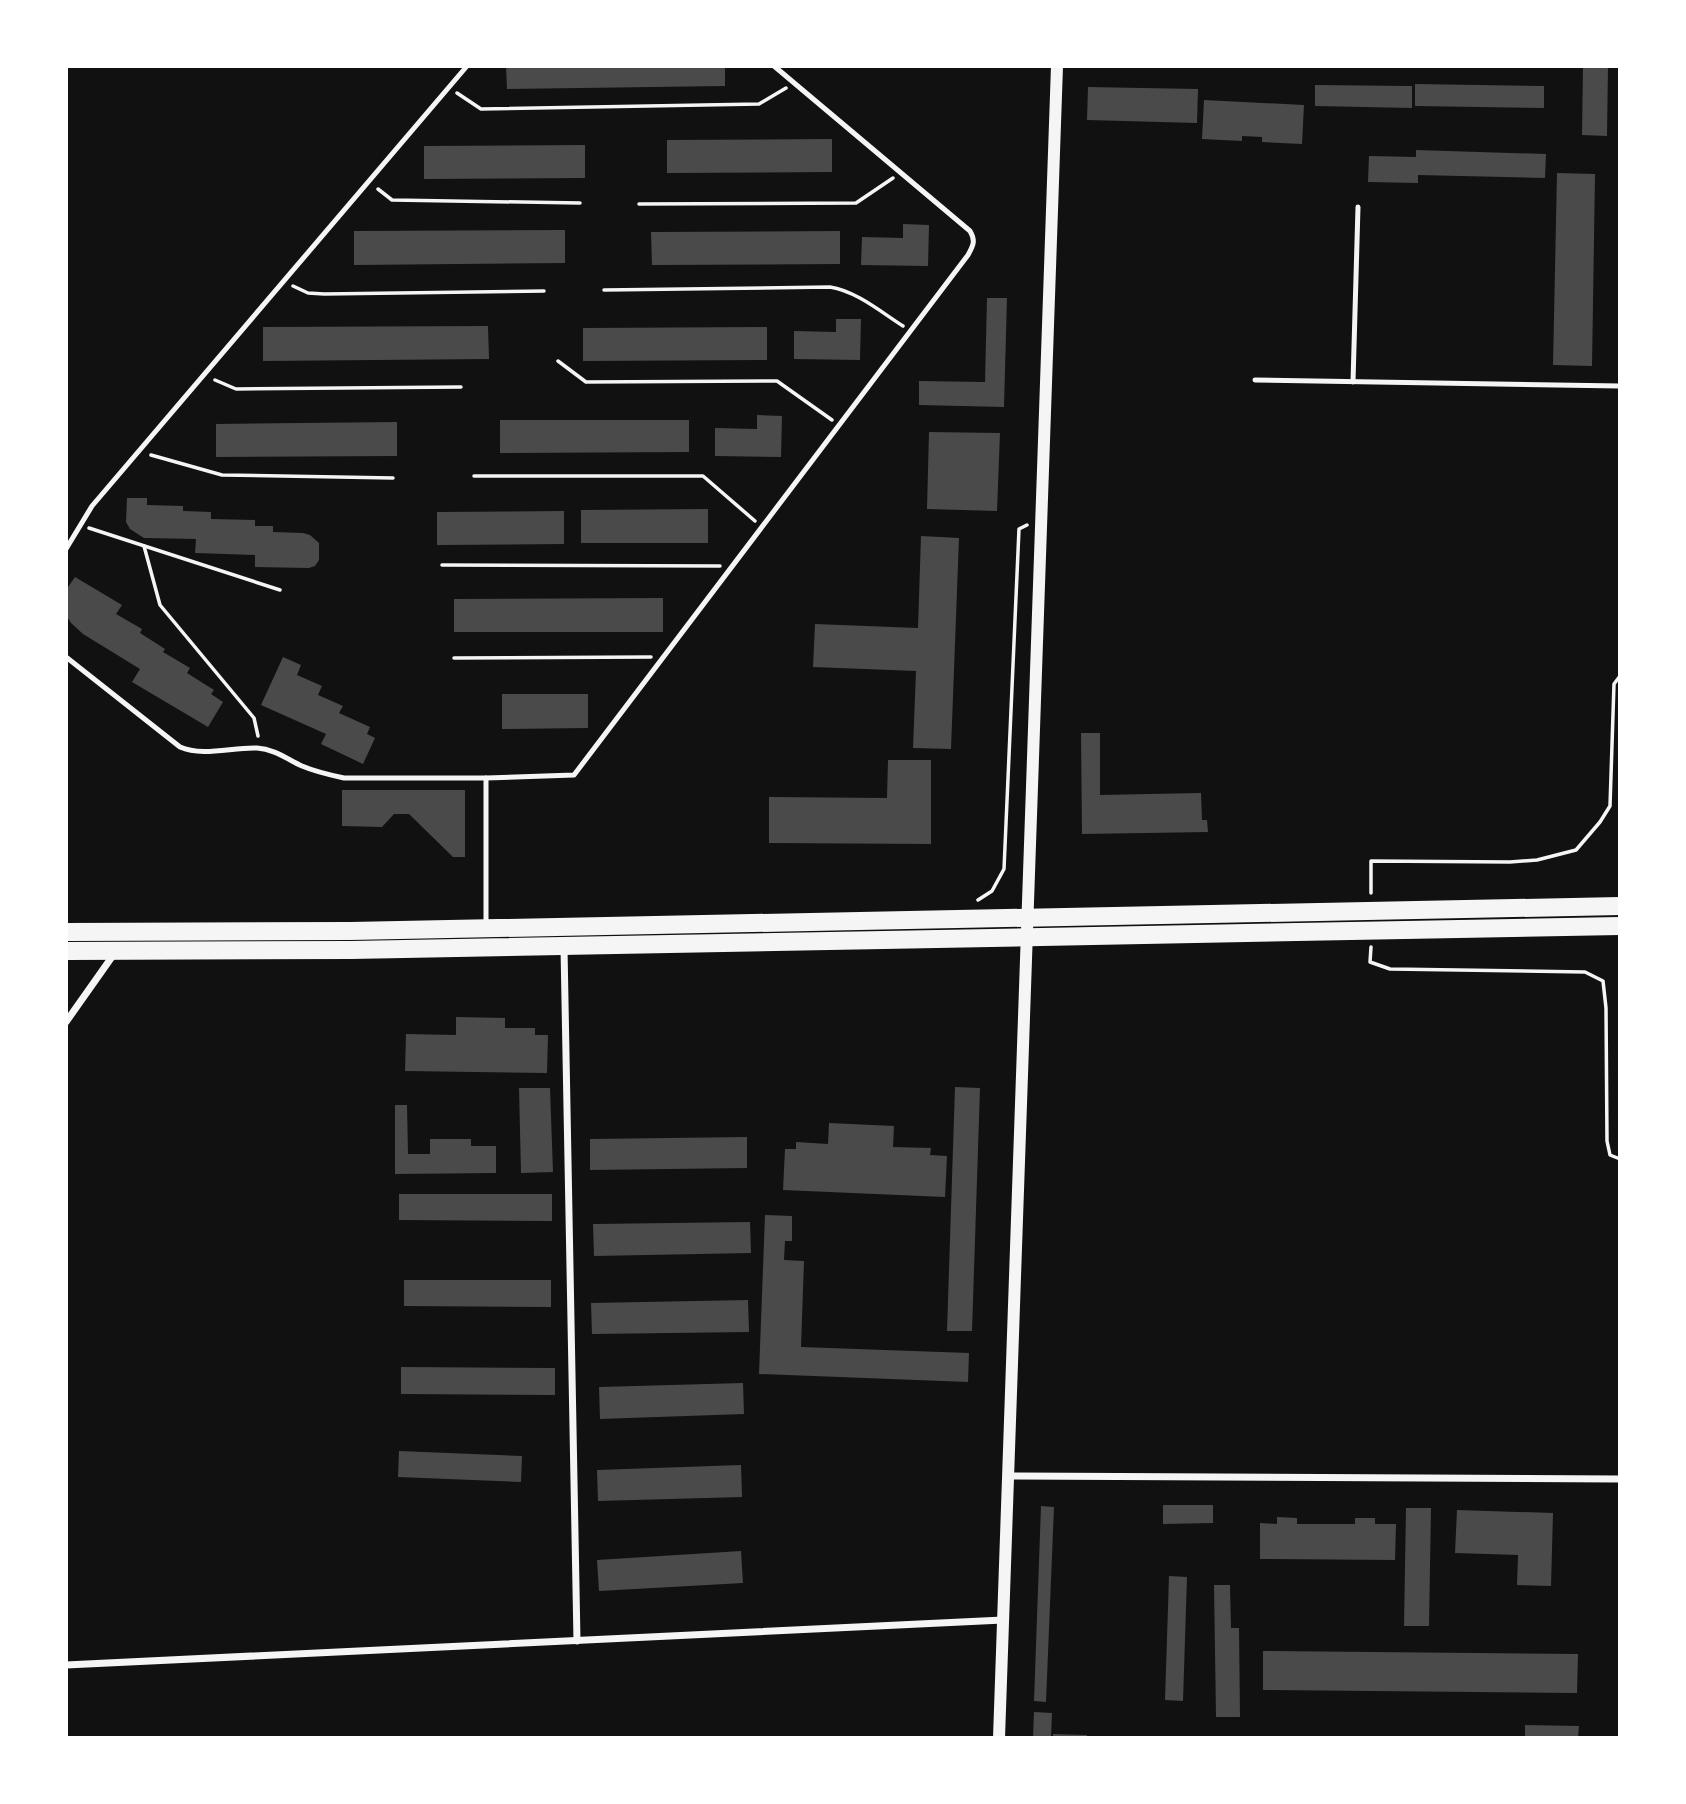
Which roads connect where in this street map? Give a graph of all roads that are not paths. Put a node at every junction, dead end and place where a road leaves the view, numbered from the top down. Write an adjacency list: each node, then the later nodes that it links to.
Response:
1 (467, 66): 8 (lane)
2 (774, 66): 10 (lane)
3 (1056, 66): 12 (street)
4 (1357, 207): 6 (lane)
5 (1255, 380): 6 (lane)
6 (1353, 382): 7 (lane)
7 (1619, 386)
8 (66, 549)
9 (66, 657): 10 (lane)
10 (486, 778): 14 (lane)
11 (1619, 906): 12 (main road)
12 (1027, 918): 14 (main road); 16 (street)
13 (1619, 926): 16 (main road)
14 (486, 928): 15 (main road)
15 (66, 932)
16 (1026, 938): 17 (main road); 21 (street)
17 (564, 946): 19 (main road); 24 (street)
18 (66, 951): 19 (main road)
19 (116, 951): 20 (street)
20 (66, 1022)
21 (1008, 1476): 22 (street); 23 (street)
22 (1619, 1479)
23 (1003, 1620): 24 (street); 26 (street)
24 (576, 1641): 25 (street)
25 (66, 1665)
26 (999, 1738)

